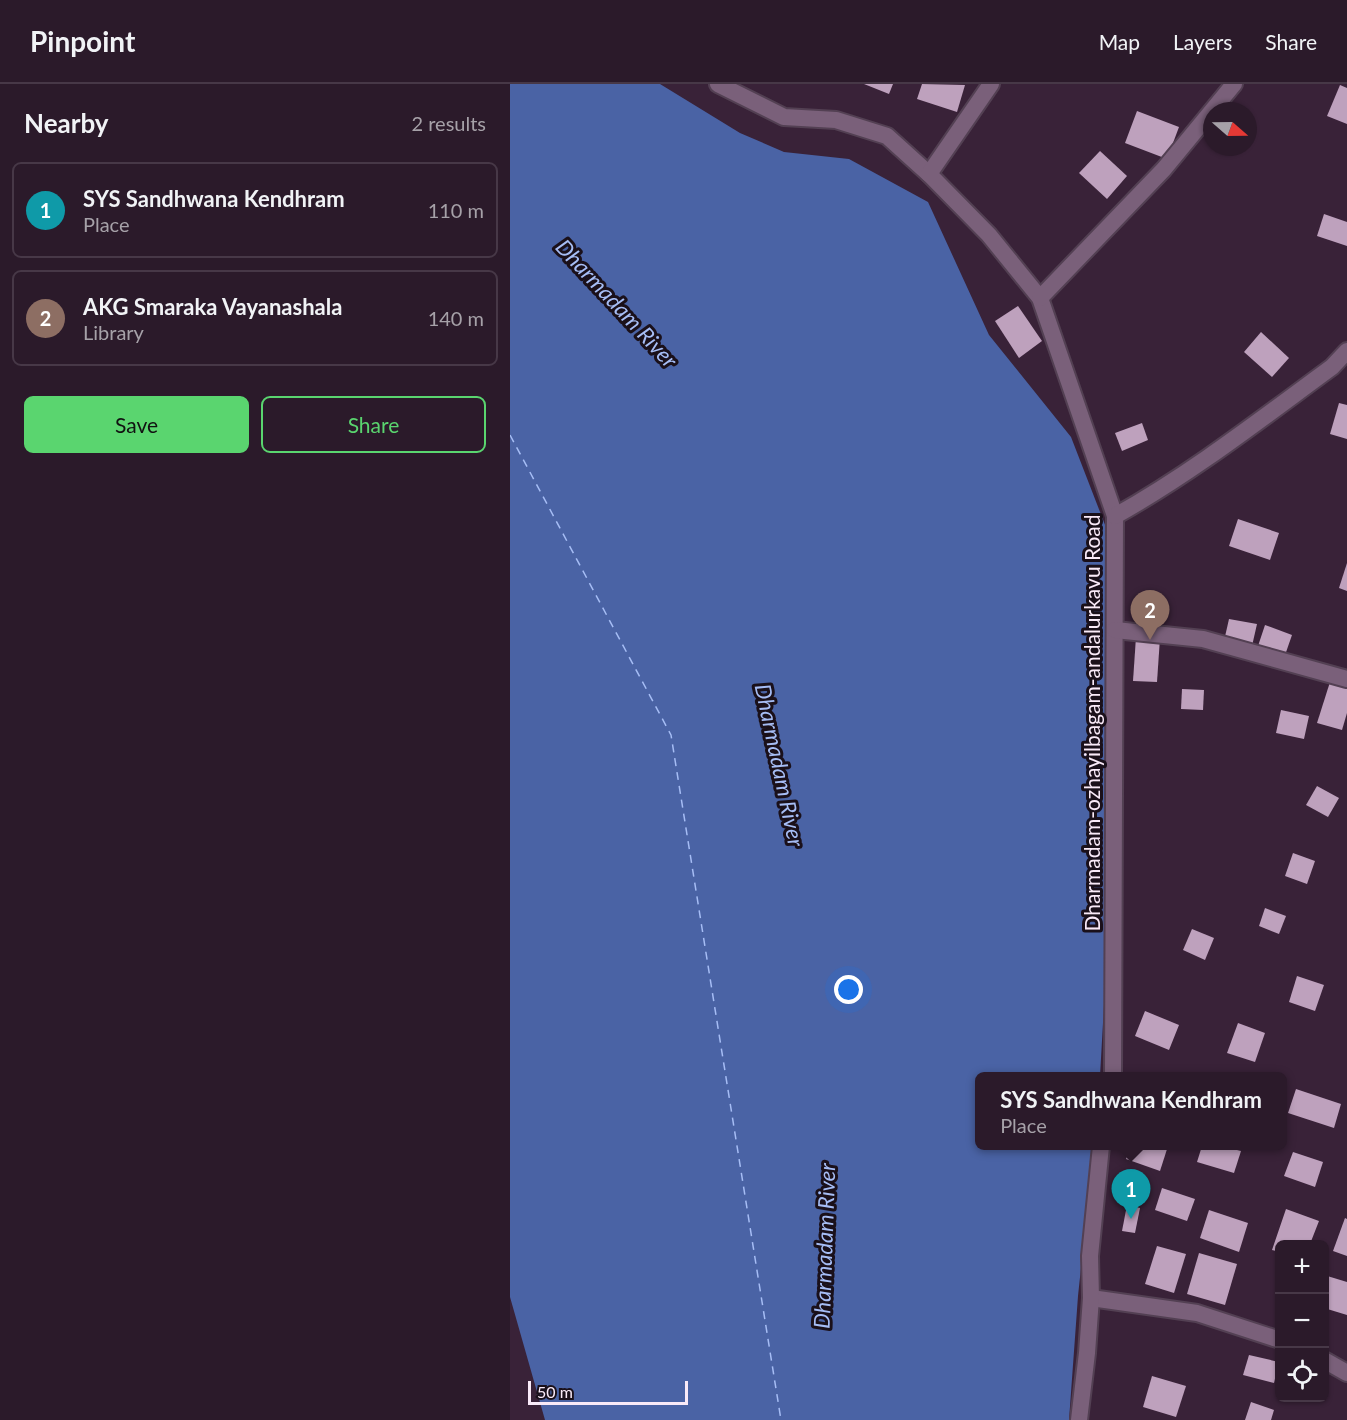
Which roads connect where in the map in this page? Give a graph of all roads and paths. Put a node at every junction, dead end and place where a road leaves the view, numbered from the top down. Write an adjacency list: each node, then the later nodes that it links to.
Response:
1 (718, 84): 4 (street, Dharmadam-ozhayilbagam-andalurkavu Road)
2 (991, 84): 4 (street)
3 (1234, 84): 5 (street)
4 (929, 174): 5 (street, Dharmadam-ozhayilbagam-andalurkavu Road)
5 (1040, 298): 7 (street, Dharmadam-ozhayilbagam-andalurkavu Road)
6 (1347, 351): 7 (street)
7 (1115, 516): 8 (street, Dharmadam-ozhayilbagam-andalurkavu Road)
8 (1115, 630): 9 (street); 10 (street, Dharmadam-ozhayilbagam-andalurkavu Road)
9 (1347, 679)
10 (1113, 1072)
11 (1101, 1150): 12 (street)
12 (1091, 1298): 13 (street); 16 (street)
13 (1275, 1338)
14 (1329, 1363): 15 (street)
15 (1347, 1373)
16 (1079, 1420)

